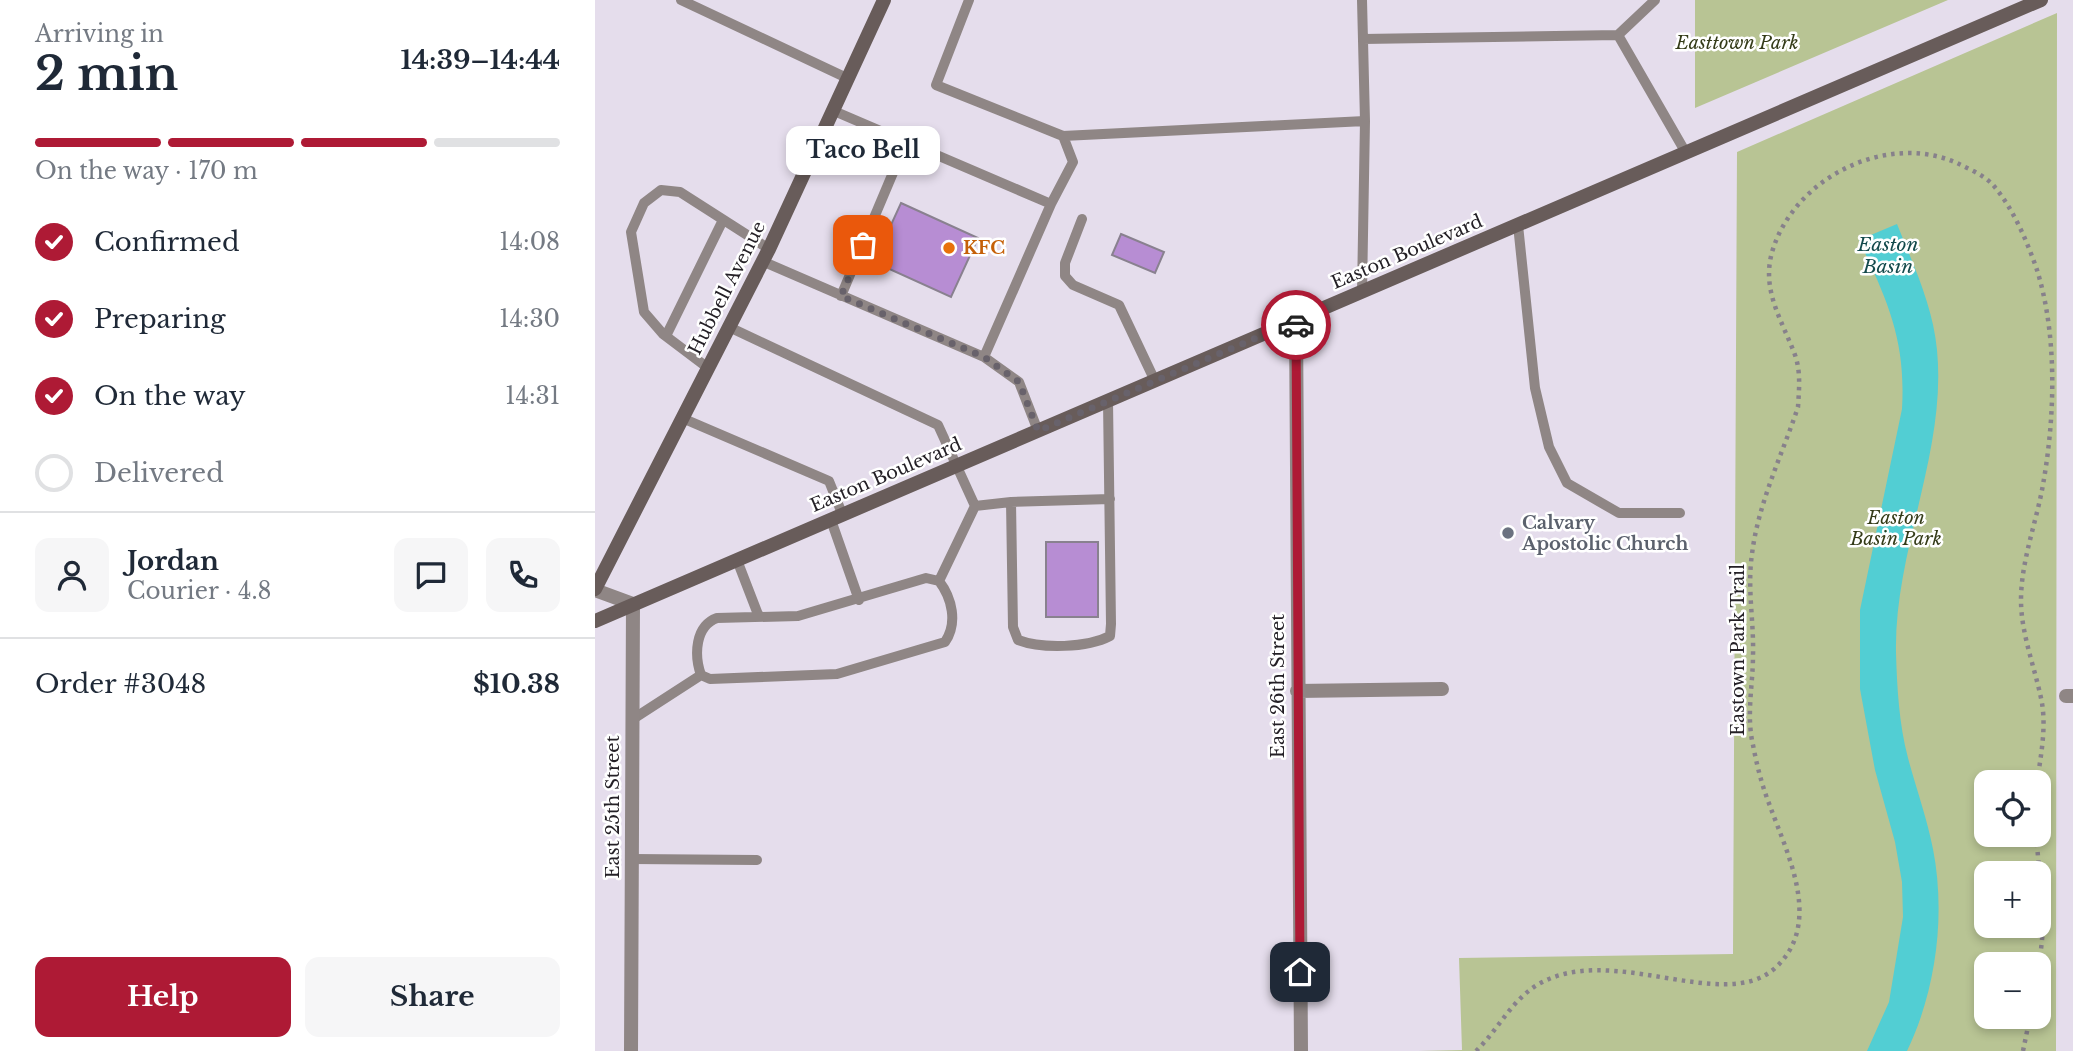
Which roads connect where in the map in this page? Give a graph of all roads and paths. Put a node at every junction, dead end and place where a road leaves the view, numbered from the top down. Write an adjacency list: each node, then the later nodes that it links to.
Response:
1 (681, 0): 9 (lane)
2 (884, 0): 9 (main road, Hubbell Avenue)
3 (969, 0): 12 (lane)
4 (1362, 0): 8 (lane)
5 (1655, 0): 7 (lane)
6 (2042, 0): 14 (main road, Easton Boulevard)
7 (1618, 35): 8 (lane); 14 (lane)
8 (1363, 39): 11 (lane)
9 (849, 79): 10 (main road, Hubbell Avenue)
10 (834, 111): 13 (lane); 19 (main road, Hubbell Avenue)
11 (1365, 121): 12 (lane); 20 (lane)
12 (1063, 136): 15 (lane)
13 (906, 142): 15 (lane); 21 (lane)
14 (1686, 153): 18 (main road, Easton Boulevard)
15 (1051, 204): 25 (lane)
16 (1082, 219): 27 (lane)
17 (723, 220): 19 (lane); 24 (lane); 24 (lane)
18 (1518, 225): 20 (main road, Easton Boulevard); 35 (lane)
19 (766, 255): 21 (lane); 23 (main road, Hubbell Avenue)
20 (1362, 292): 22 (main road, Easton Boulevard)
21 (841, 296): 25 (lane)
22 (1296, 321): 27 (main road, Easton Boulevard); 46 (street, East 26th Street)
23 (729, 327): 26 (main road, Hubbell Avenue); 31 (lane)
24 (666, 336): 26 (lane)
25 (984, 357): 30 (lane)
26 (708, 368): 29 (main road, Hubbell Avenue)
27 (1155, 381): 28 (main road, Easton Boulevard)
28 (1108, 401): 30 (main road, Easton Boulevard); 32 (lane)
29 (682, 418): 36 (lane); 39 (main road, Hubbell Avenue)
30 (1038, 431): 31 (main road, Easton Boulevard)
31 (957, 464): 34 (lane); 36 (main road, Easton Boulevard)
32 (1109, 499): 33 (lane); 33 (lane)
33 (1010, 502): 34 (lane)
34 (975, 506): 38 (lane)
35 (1680, 513)
36 (837, 518): 37 (main road, Easton Boulevard); 40 (lane)
37 (737, 560): 41 (main road, Easton Boulevard); 42 (lane)
38 (939, 581): 40 (lane); 44 (lane)
39 (595, 590): 41 (street)
40 (859, 600): 42 (lane)
41 (633, 604): 43 (main road, Easton Boulevard); 47 (street, East 25th Street)
42 (759, 617): 44 (lane)
43 (595, 621)
44 (701, 675): 47 (lane)
45 (1442, 689): 46 (street)
46 (1297, 691): 55 (street, East 26th Street)
47 (633, 719): 50 (street, East 25th Street)
48 (2038, 770): 56 (path, Eastown Park Trail)
49 (2037, 847): 52 (path)
50 (632, 859): 51 (lane); 54 (street, East 25th Street)
51 (757, 860)
52 (2041, 952)
53 (2027, 1029): 57 (path)
54 (631, 1051)
55 (1301, 1051)
56 (1476, 1051)
57 (2022, 1051)

